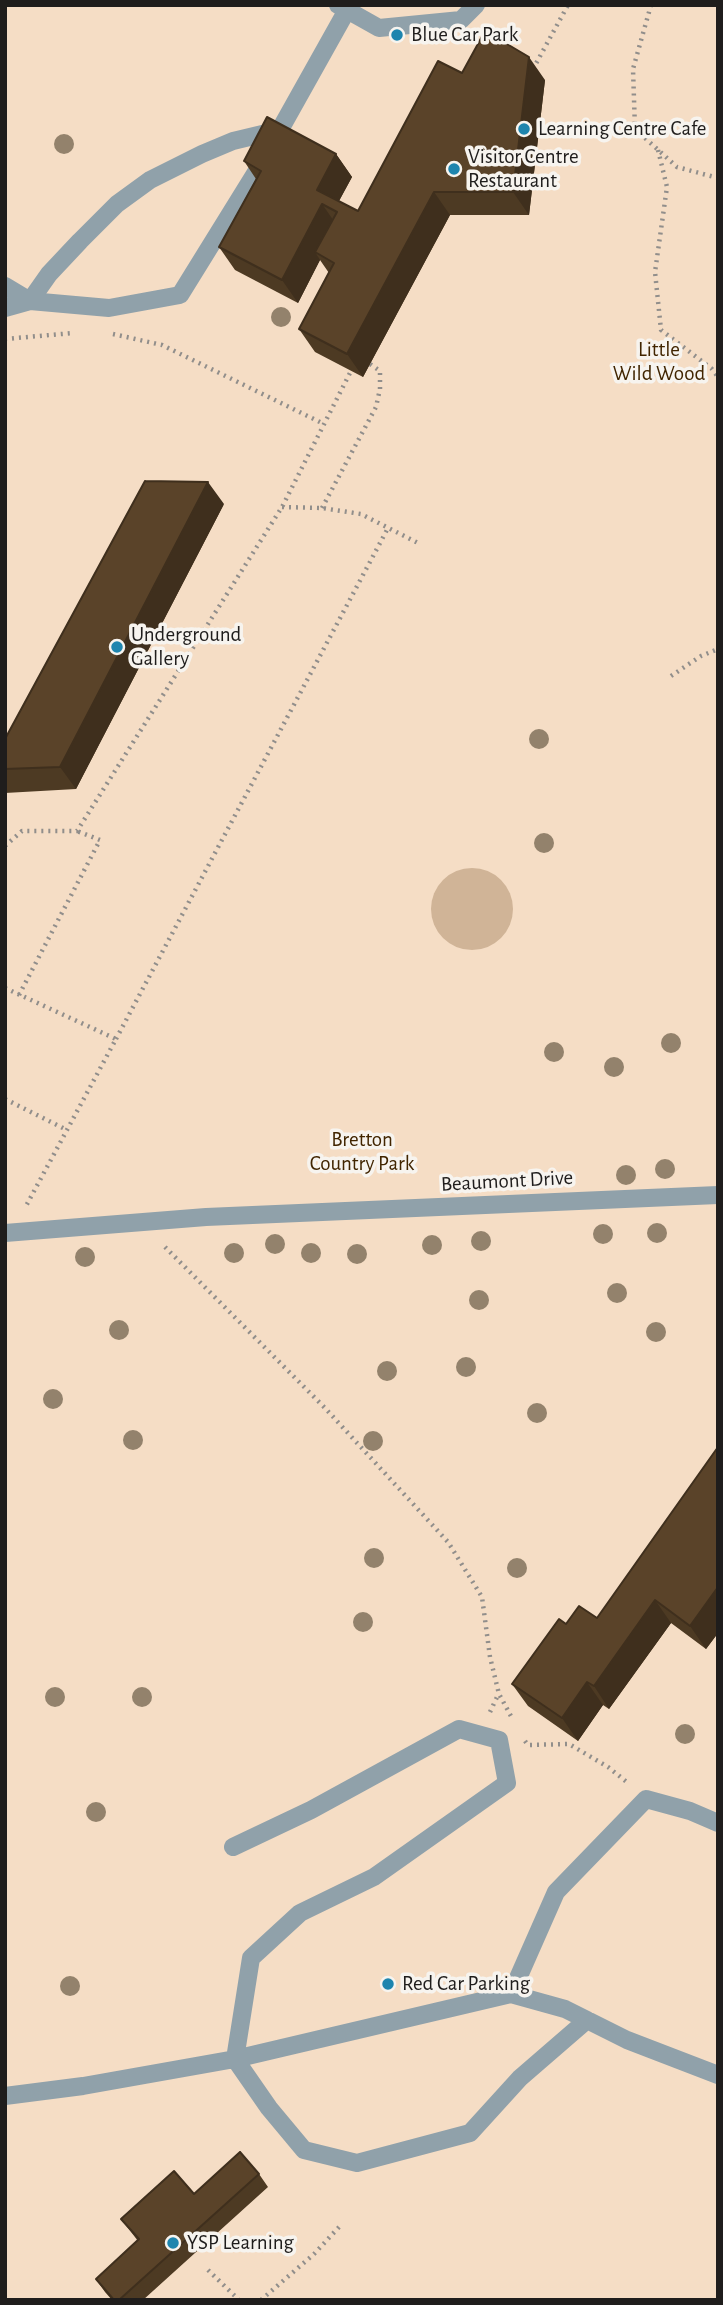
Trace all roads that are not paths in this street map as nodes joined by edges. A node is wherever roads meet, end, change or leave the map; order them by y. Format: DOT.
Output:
graph roads {
  1 [pos="476,5"];
  2 [pos="343,8"];
  3 [pos="280,130"];
  4 [pos="5,286"];
  5 [pos="30,301"];
  6 [pos="5,308"];
  7 [pos="718,1195"];
  8 [pos="9,1232"];
  9 [pos="718,1823"];
  10 [pos="233,1847"];
  11 [pos="511,1994"];
  12 [pos="587,2020"];
  13 [pos="235,2059"];
  14 [pos="718,2075"];
  15 [pos="5,2096"];
  1 -- 2 [label="lane"];
  2 -- 3 [label="lane"];
  3 -- 5 [label="lane"];
  3 -- 5 [label="lane"];
  4 -- 5 [label="lane"];
  5 -- 6 [label="lane"];
  7 -- 8 [label="lane, Beaumont Drive"];
  9 -- 11 [label="lane"];
  10 -- 13 [label="lane"];
  11 -- 12 [label="lane"];
  11 -- 13 [label="lane"];
  12 -- 13 [label="lane"];
  12 -- 14 [label="lane"];
  13 -- 15 [label="lane"];
}
